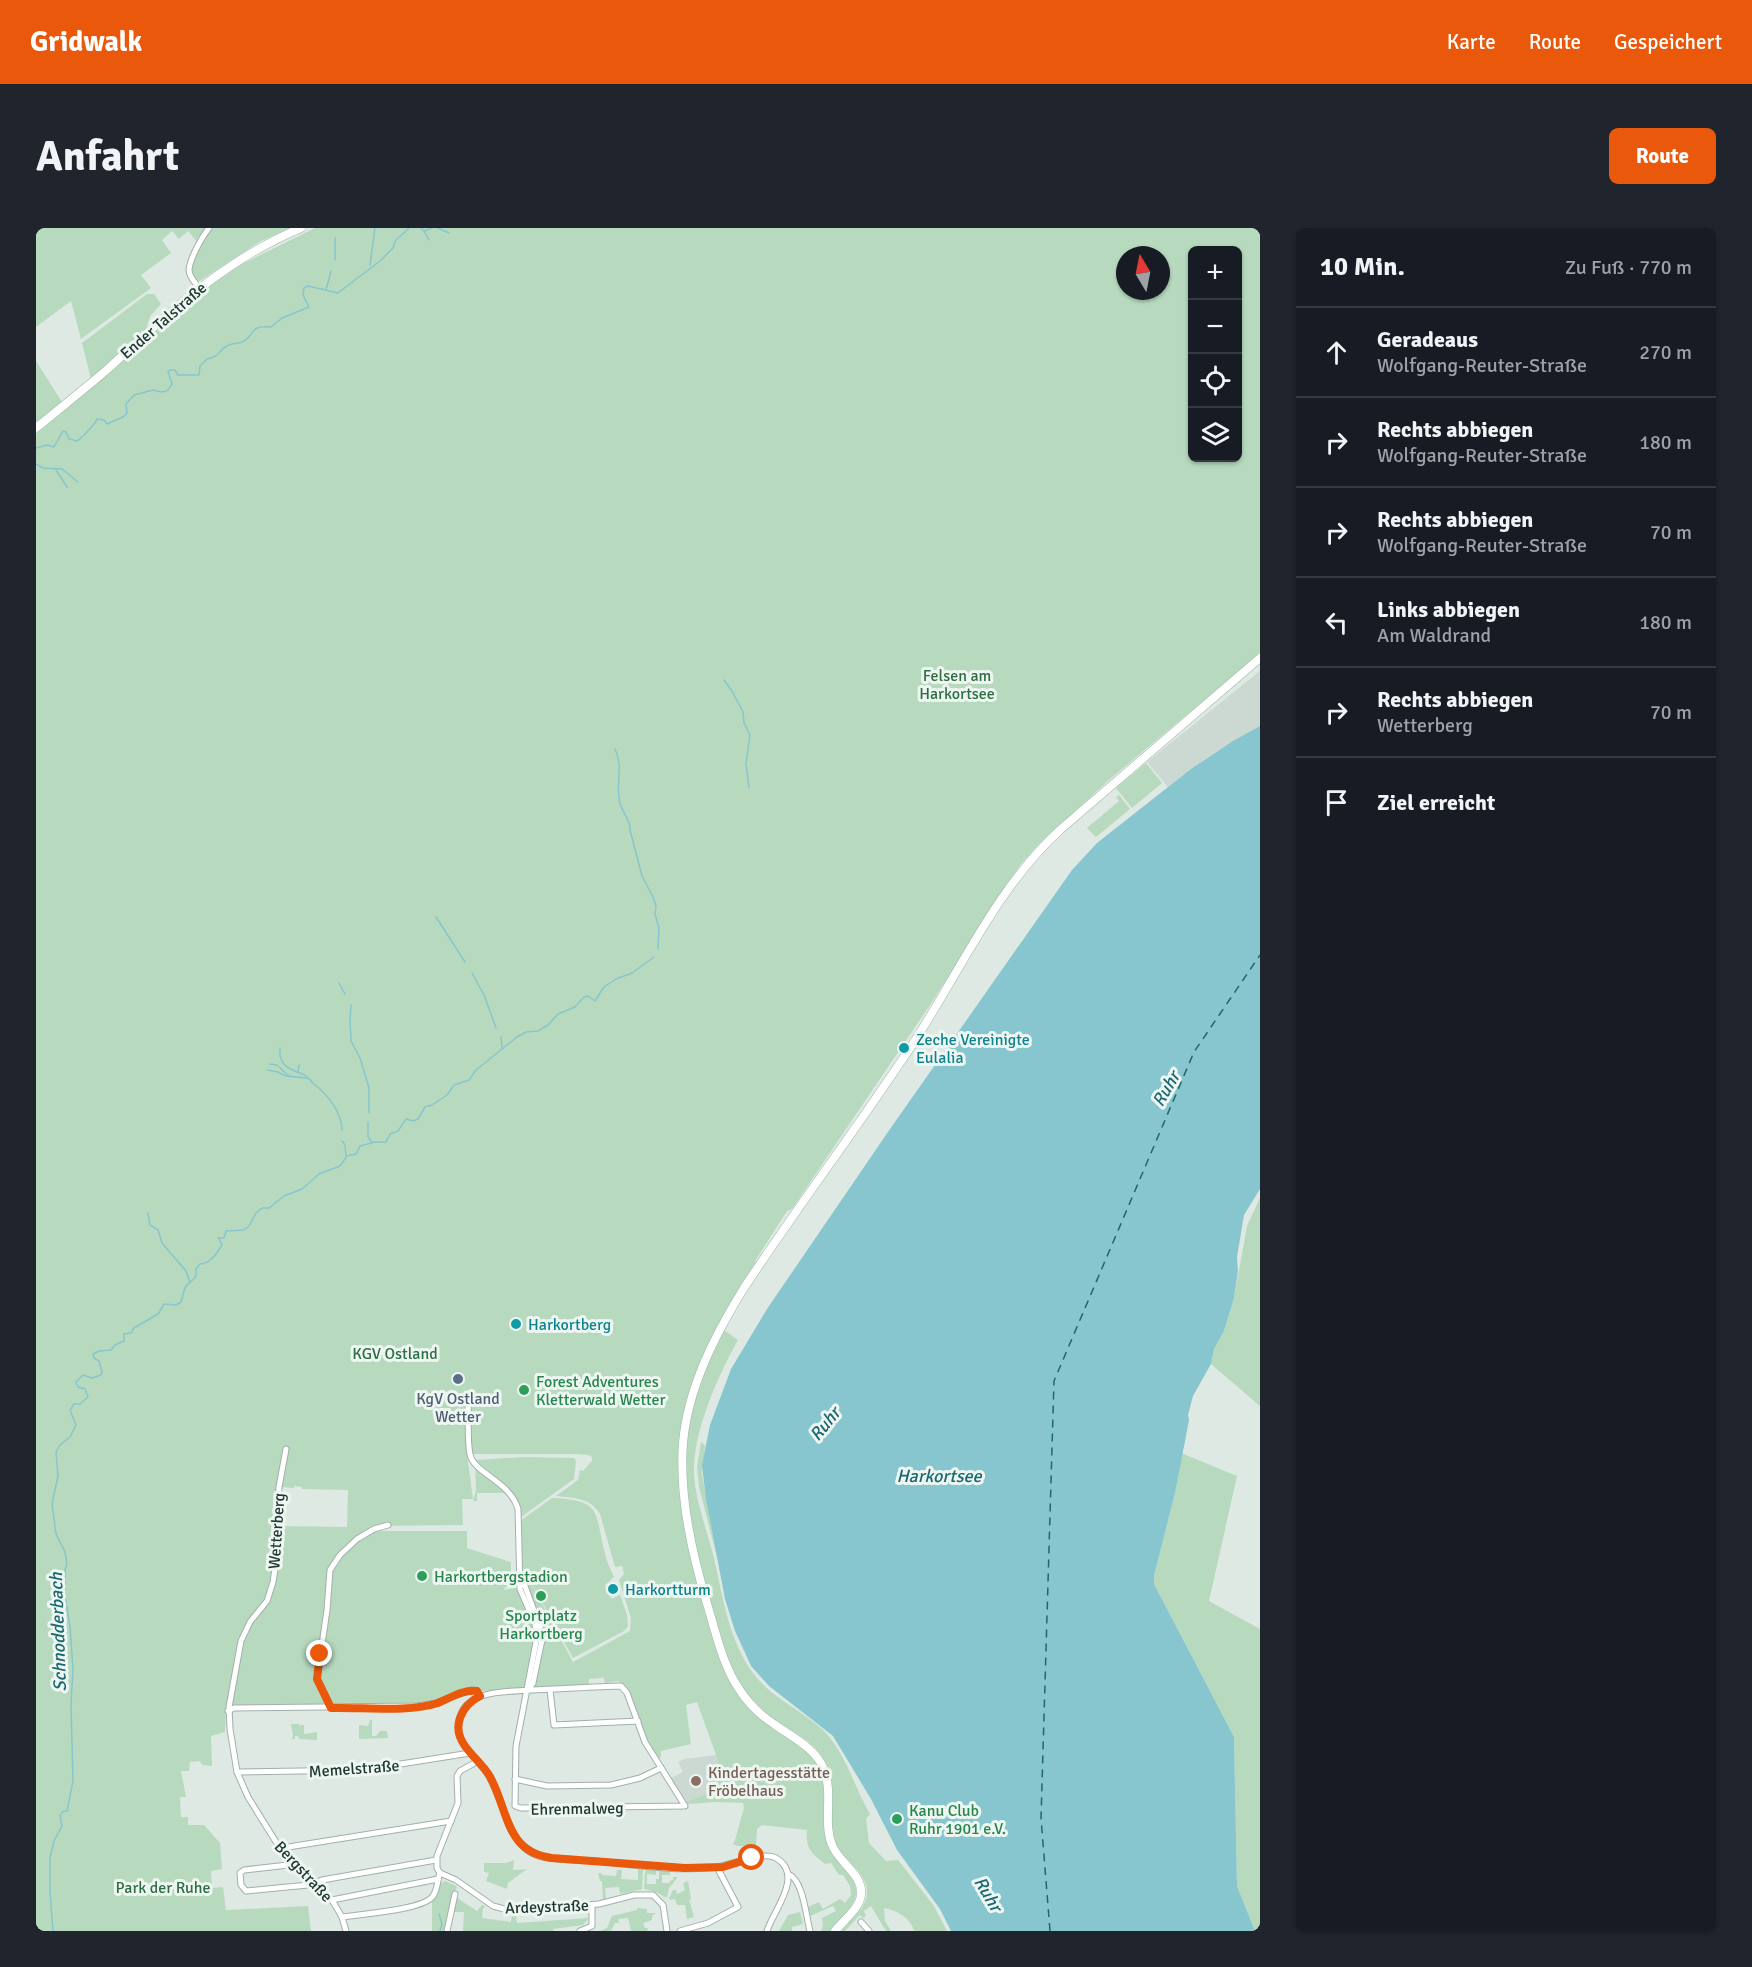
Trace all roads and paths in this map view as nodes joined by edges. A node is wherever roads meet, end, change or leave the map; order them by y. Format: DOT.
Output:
graph roads {
  1 [pos="209,228"];
  2 [pos="301,228"];
  3 [pos="198,288"];
  4 [pos="36,428"];
  5 [pos="1260,658"];
  6 [pos="468,1403"];
  7 [pos="286,1449"];
  8 [pos="388,1525"];
  9 [pos="528,1690"];
  10 [pos="550,1690"];
  11 [pos="480,1696"];
  12 [pos="331,1708"];
  13 [pos="228,1711"];
  14 [pos="638,1721"];
  15 [pos="470,1753"];
  16 [pos="478,1761"];
  17 [pos="661,1768"];
  18 [pos="237,1772"];
  19 [pos="515,1779"];
  20 [pos="451,1821"];
  21 [pos="282,1848"];
  22 [pos="436,1860"];
  23 [pos="297,1864"];
  24 [pos="717,1867"];
  25 [pos="788,1874"];
  26 [pos="439,1876"];
  27 [pos="315,1882"];
  28 [pos="456,1894"];
  29 [pos="332,1900"];
  30 [pos="592,1905"];
  31 [pos="342,1917"];
  32 [pos="861,1922"];
  33 [pos="867,1930"];
  34 [pos="346,1931"];
  35 [pos="447,1931"];
  36 [pos="580,1931"];
  37 [pos="667,1931"];
  38 [pos="680,1931"];
  39 [pos="767,1931"];
  40 [pos="810,1931"];
  41 [pos="835,1931"];
  1 -- 3 [label="street"];
  2 -- 3 [label="main road, Ender Talstraße"];
  3 -- 4 [label="main road, Ender Talstraße"];
  5 -- 41 [label="main road"];
  6 -- 9 [label="street"];
  7 -- 13 [label="street, Wetterberg"];
  8 -- 12 [label="street"];
  9 -- 10 [label="street"];
  9 -- 11 [label="street"];
  9 -- 19 [label="street, Ehrenmalweg"];
  10 -- 14 [label="street"];
  10 -- 14 [label="street"];
  11 -- 12 [label="street"];
  11 -- 15 [label="street"];
  12 -- 13 [label="street"];
  13 -- 18 [label="street, Bergstraße"];
  14 -- 17 [label="street"];
  15 -- 16 [label="street"];
  15 -- 18 [label="street, Memelstraße"];
  16 -- 20 [label="street"];
  16 -- 24 [label="street"];
  17 -- 19 [label="street"];
  17 -- 19 [label="street, Ehrenmalweg"];
  18 -- 21 [label="street, Bergstraße"];
  20 -- 21 [label="street"];
  20 -- 22 [label="street"];
  21 -- 23 [label="street, Bergstraße"];
  22 -- 26 [label="street"];
  22 -- 27 [label="street"];
  23 -- 27 [label="street, Bergstraße"];
  23 -- 27 [label="street"];
  24 -- 25 [label="street"];
  24 -- 38 [label="street"];
  25 -- 39 [label="street"];
  25 -- 40 [label="street"];
  26 -- 29 [label="street"];
  26 -- 30 [label="street, Ardeystraße"];
  26 -- 31 [label="street"];
  27 -- 29 [label="street, Bergstraße"];
  28 -- 35 [label="street"];
  29 -- 31 [label="street, Bergstraße"];
  30 -- 36 [label="street"];
  30 -- 37 [label="street, Ardeystraße"];
  31 -- 34 [label="street, Bergstraße"];
  32 -- 33 [label="street"];
}
